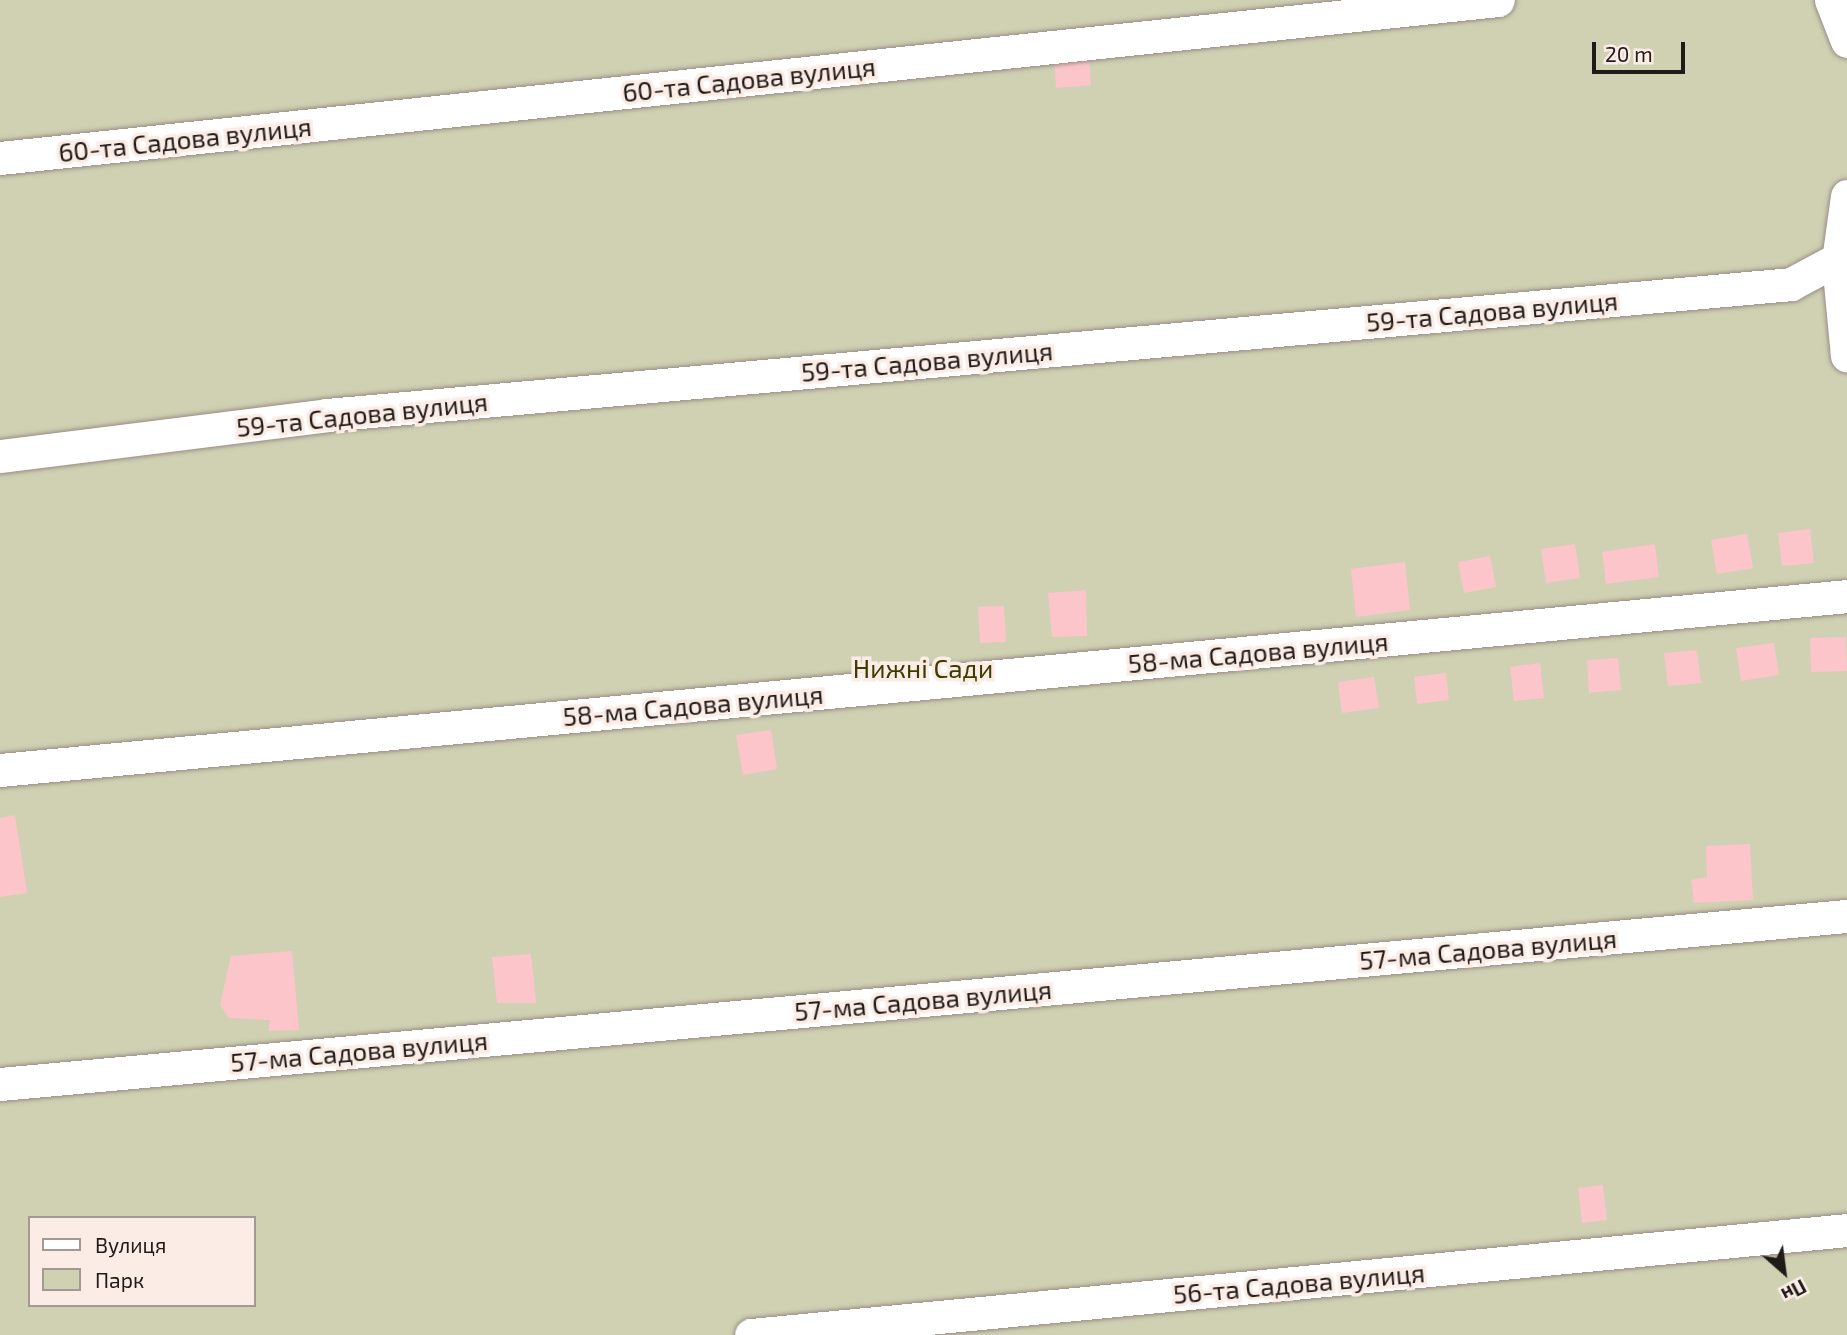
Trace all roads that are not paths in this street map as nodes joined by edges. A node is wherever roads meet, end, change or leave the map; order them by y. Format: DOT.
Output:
graph roads {
  1 [pos="1498,0"];
  2 [pos="1830,0"];
  3 [pos="1847,41"];
  4 [pos="0,158"];
  5 [pos="1847,196"];
  6 [pos="1842,257"];
  7 [pos="1847,356"];
  8 [pos="0,456"];
  9 [pos="1847,596"];
  10 [pos="0,771"];
  11 [pos="1847,916"];
  12 [pos="0,1084"];
  13 [pos="1847,1230"];
  14 [pos="751,1335"];
  1 -- 4 [label="street, 60-та Садова вулиця"];
  2 -- 3 [label="street"];
  5 -- 6 [label="street"];
  6 -- 7 [label="street"];
  6 -- 8 [label="street, 59-та Садова вулиця"];
  9 -- 10 [label="street, 58-ма Садова вулиця"];
  11 -- 12 [label="street, 57-ма Садова вулиця"];
  13 -- 14 [label="street, 56-та Садова вулиця"];
}
